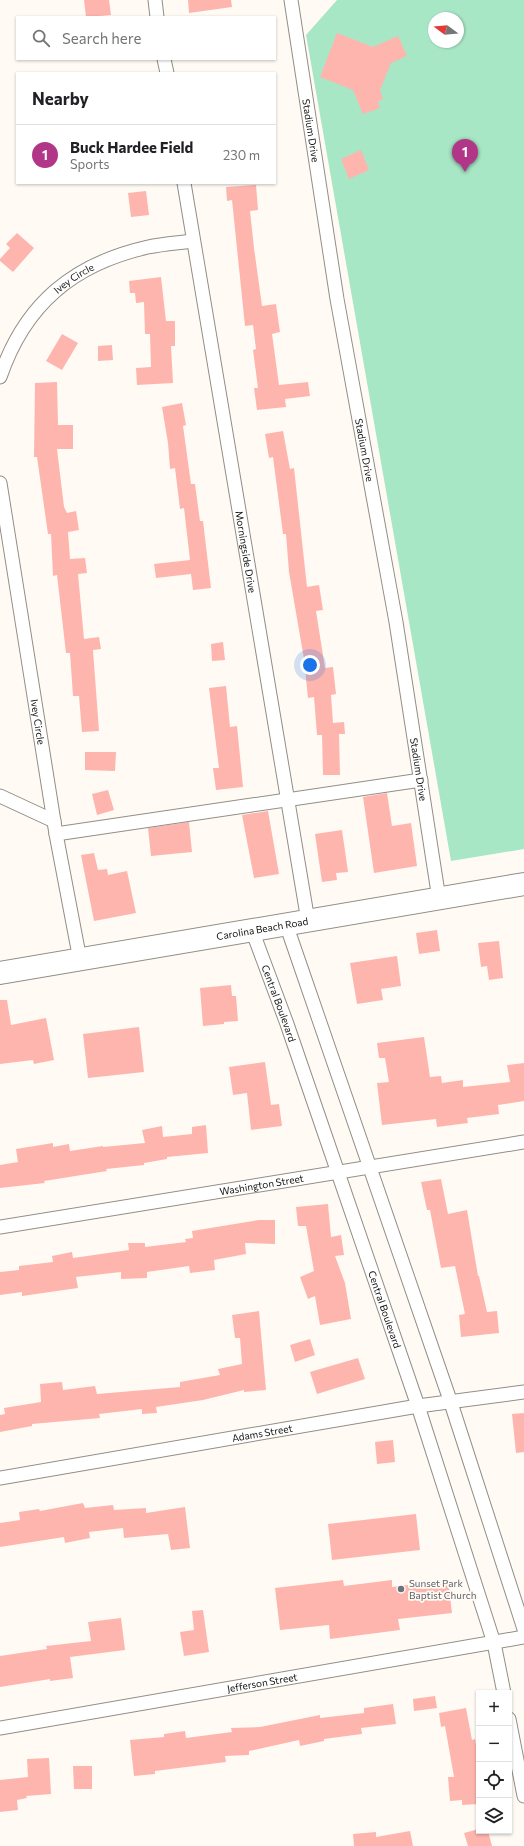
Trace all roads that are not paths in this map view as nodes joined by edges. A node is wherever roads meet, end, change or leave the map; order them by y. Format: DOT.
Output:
graph roads {
  1 [pos="154,0"];
  2 [pos="291,0"];
  3 [pos="157,16"];
  4 [pos="164,60"];
  5 [pos="167,72"];
  6 [pos="184,184"];
  7 [pos="193,241"];
  8 [pos="0,377"];
  9 [pos="0,483"];
  10 [pos="422,780"];
  11 [pos="0,796"];
  12 [pos="286,800"];
  13 [pos="54,820"];
  14 [pos="56,834"];
  15 [pos="524,884"];
  16 [pos="439,899"];
  17 [pos="308,921"];
  18 [pos="286,924"];
  19 [pos="252,930"];
  20 [pos="80,960"];
  21 [pos="0,973"];
  22 [pos="524,1142"];
  23 [pos="370,1167"];
  24 [pos="338,1173"];
  25 [pos="0,1227"];
  26 [pos="524,1392"];
  27 [pos="451,1403"];
  28 [pos="418,1406"];
  29 [pos="0,1478"];
  30 [pos="524,1629"];
  31 [pos="524,1637"];
  32 [pos="494,1643"];
  33 [pos="503,1690"];
  34 [pos="510,1726"];
  35 [pos="0,1728"];
  36 [pos="524,1796"];
  1 -- 3 [label="street"];
  2 -- 10 [label="street, Stadium Drive"];
  4 -- 5 [label="street"];
  6 -- 7 [label="street, Morningside Drive"];
  7 -- 8 [label="street, Ivey Circle"];
  7 -- 12 [label="street, Morningside Drive"];
  9 -- 13 [label="street, Ivey Circle"];
  10 -- 12 [label="street"];
  10 -- 16 [label="street, Stadium Drive"];
  11 -- 13 [label="street"];
  12 -- 14 [label="street"];
  12 -- 17 [label="street, Morningside Drive"];
  13 -- 14 [label="street, Ivey Circle"];
  14 -- 20 [label="street, Ivey Circle"];
  15 -- 16 [label="highway, Carolina Beach Road"];
  16 -- 17 [label="highway, Carolina Beach Road"];
  17 -- 18 [label="highway, Carolina Beach Road"];
  18 -- 19 [label="highway, Carolina Beach Road"];
  18 -- 23 [label="street"];
  19 -- 20 [label="highway, Carolina Beach Road"];
  19 -- 24 [label="street, Central Boulevard"];
  20 -- 21 [label="highway, Carolina Beach Road"];
  22 -- 23 [label="street, Washington Street"];
  23 -- 24 [label="street, Washington Street"];
  23 -- 27 [label="street"];
  24 -- 25 [label="street, Washington Street"];
  24 -- 28 [label="street, Central Boulevard"];
  26 -- 27 [label="street, Adams Street"];
  27 -- 28 [label="street, Adams Street"];
  27 -- 30 [label="street"];
  28 -- 29 [label="street, Adams Street"];
  28 -- 32 [label="street, Central Boulevard"];
  31 -- 32 [label="street, Jefferson Street"];
  32 -- 33 [label="street, Central Boulevard"];
  32 -- 35 [label="street, Jefferson Street"];
  34 -- 36 [label="street"];
}
